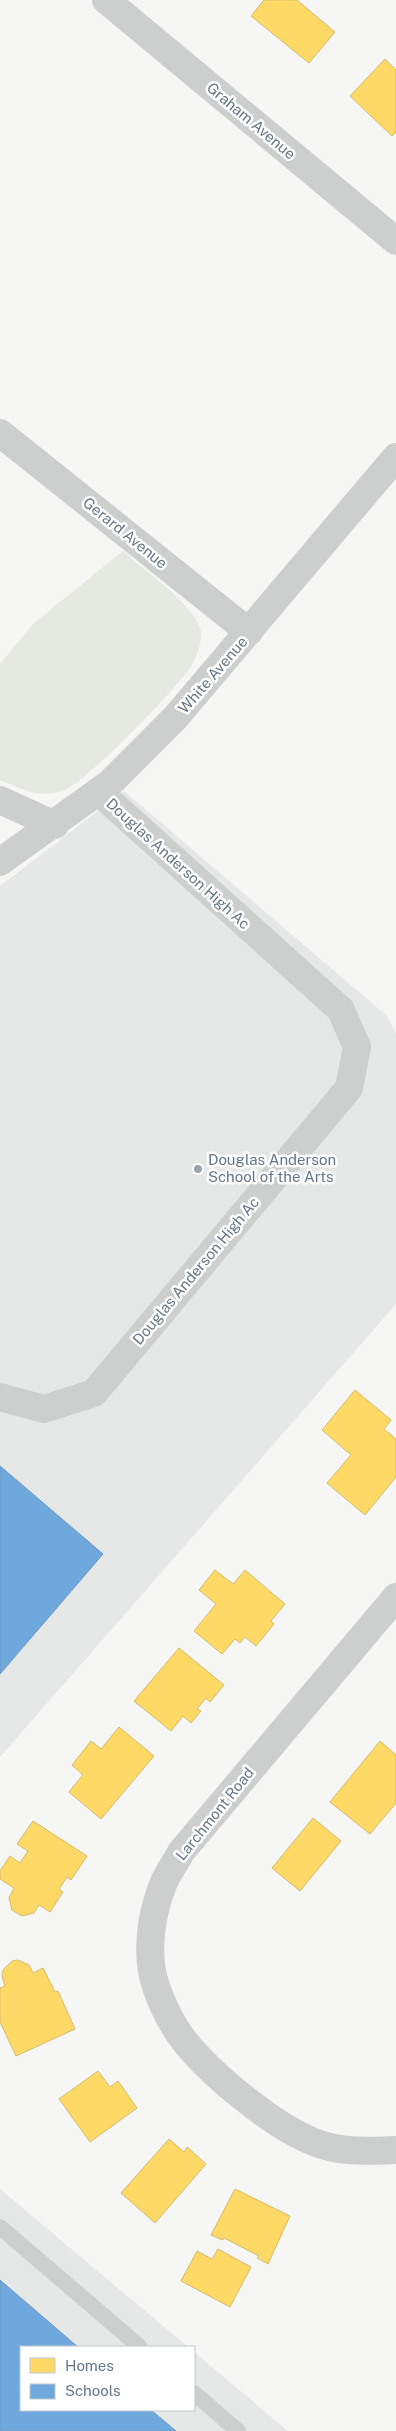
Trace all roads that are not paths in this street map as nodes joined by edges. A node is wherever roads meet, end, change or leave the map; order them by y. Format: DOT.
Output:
graph roads {
  1 [pos="106,0"];
  2 [pos="396,241"];
  3 [pos="0,434"];
  4 [pos="396,457"];
  5 [pos="249,632"];
  6 [pos="99,792"];
  7 [pos="0,800"];
  8 [pos="54,825"];
  9 [pos="0,862"];
  10 [pos="0,1397"];
  11 [pos="396,1597"];
  12 [pos="396,2150"];
  13 [pos="0,2227"];
  14 [pos="139,2346"];
  15 [pos="195,2394"];
  16 [pos="238,2431"];
  1 -- 2 [label="street, Graham Avenue"];
  3 -- 5 [label="street, Gerard Avenue"];
  4 -- 5 [label="street, White Avenue"];
  5 -- 6 [label="street, White Avenue"];
  6 -- 8 [label="street, White Avenue"];
  6 -- 10 [label="street, Douglas Anderson High Ac"];
  7 -- 8 [label="street"];
  8 -- 9 [label="street, White Avenue"];
  11 -- 12 [label="street, Larchmont Road"];
  13 -- 14 [label="lane"];
  15 -- 16 [label="lane"];
}
